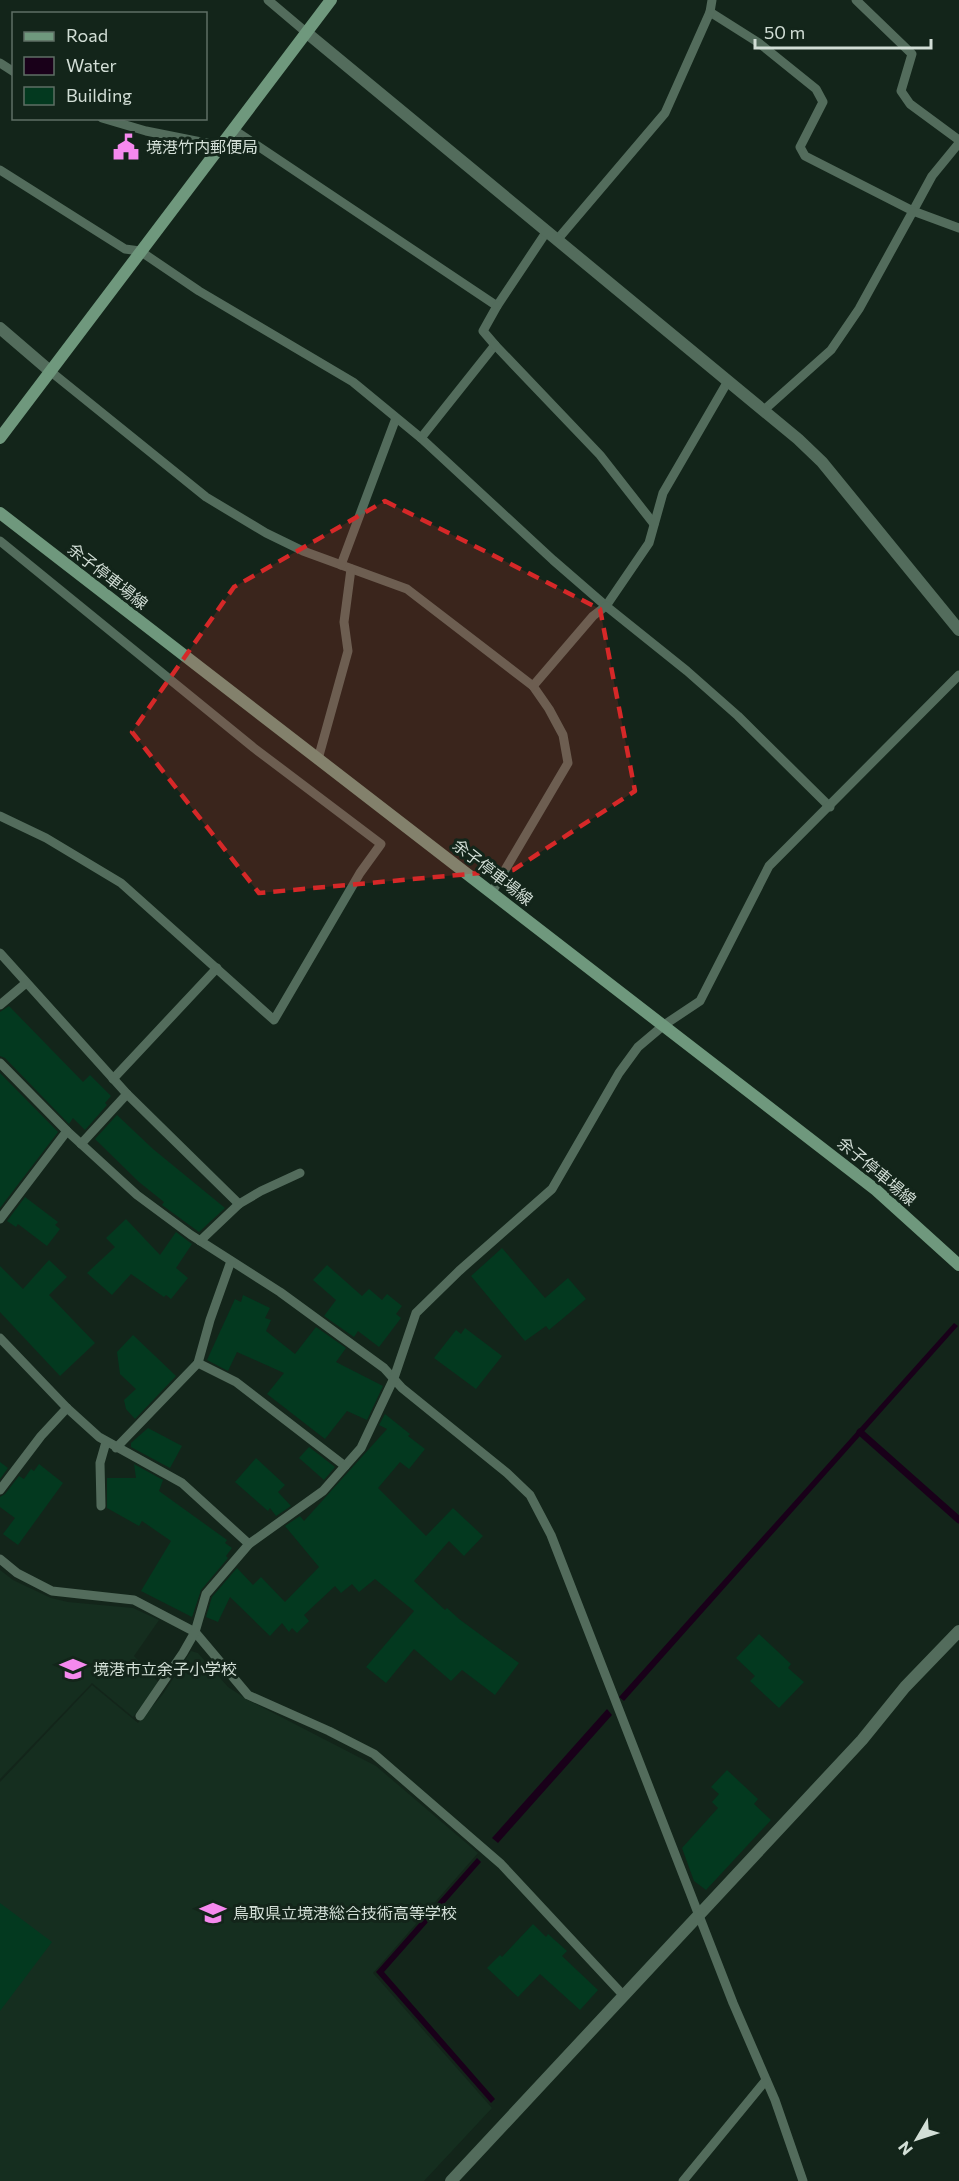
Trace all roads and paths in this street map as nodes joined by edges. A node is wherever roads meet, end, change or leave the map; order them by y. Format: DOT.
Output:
graph roads {
  1 [pos="268,0"];
  2 [pos="331,0"];
  3 [pos="712,0"];
  4 [pos="856,0"];
  5 [pos="710,12"];
  6 [pos="307,33"];
  7 [pos="109,120"];
  8 [pos="234,130"];
  9 [pos="959,142"];
  10 [pos="221,146"];
  11 [pos="0,170"];
  12 [pos="913,211"];
  13 [pos="959,228"];
  14 [pos="547,231"];
  15 [pos="557,240"];
  16 [pos="140,251"];
  17 [pos="497,306"];
  18 [pos="0,328"];
  19 [pos="495,345"];
  20 [pos="50,371"];
  21 [pos="728,381"];
  22 [pos="763,411"];
  23 [pos="396,418"];
  24 [pos="0,438"];
  25 [pos="421,438"];
  26 [pos="0,513"];
  27 [pos="654,524"];
  28 [pos="0,541"];
  29 [pos="341,565"];
  30 [pos="351,569"];
  31 [pos="606,606"];
  32 [pos="959,630"];
  33 [pos="959,675"];
  34 [pos="533,686"];
  35 [pos="318,759"];
  36 [pos="830,807"];
  37 [pos="0,816"];
  38 [pos="492,892"];
  39 [pos="0,952"];
  40 [pos="218,968"];
  41 [pos="26,983"];
  42 [pos="0,1005"];
  43 [pos="664,1025"];
  44 [pos="0,1063"];
  45 [pos="113,1079"];
  46 [pos="127,1094"];
  47 [pos="67,1131"];
  48 [pos="81,1144"];
  49 [pos="300,1173"];
  50 [pos="239,1204"];
  51 [pos="0,1219"];
  52 [pos="200,1241"];
  53 [pos="231,1261"];
  54 [pos="959,1265"];
  55 [pos="0,1338"];
  56 [pos="198,1363"];
  57 [pos="394,1378"];
  58 [pos="67,1408"];
  59 [pos="106,1442"];
  60 [pos="116,1448"];
  61 [pos="345,1466"];
  62 [pos="0,1490"];
  63 [pos="101,1506"];
  64 [pos="249,1544"];
  65 [pos="0,1559"];
  66 [pos="959,1631"];
  67 [pos="195,1632"];
  68 [pos="140,1716"];
  69 [pos="699,1914"];
  70 [pos="624,1996"];
  71 [pos="766,2080"];
  72 [pos="451,2181"];
  73 [pos="682,2181"];
  74 [pos="803,2181"];
  1 -- 6 [label="lane"];
  2 -- 6 [label="main road"];
  3 -- 5 [label="lane"];
  4 -- 9 [label="lane"];
  5 -- 12 [label="lane"];
  5 -- 15 [label="lane"];
  6 -- 8 [label="main road"];
  6 -- 14 [label="street"];
  7 -- 10 [label="lane"];
  8 -- 10 [label="main road"];
  8 -- 17 [label="lane"];
  9 -- 12 [label="lane"];
  10 -- 16 [label="main road"];
  11 -- 16 [label="lane"];
  12 -- 13 [label="lane"];
  12 -- 22 [label="lane"];
  14 -- 15 [label="street"];
  14 -- 17 [label="lane"];
  15 -- 21 [label="street"];
  16 -- 20 [label="main road"];
  16 -- 23 [label="lane"];
  17 -- 19 [label="lane"];
  18 -- 20 [label="street"];
  19 -- 25 [label="lane"];
  19 -- 27 [label="lane"];
  20 -- 24 [label="main road"];
  20 -- 29 [label="lane"];
  21 -- 22 [label="street"];
  21 -- 27 [label="lane"];
  22 -- 32 [label="street"];
  23 -- 25 [label="lane"];
  23 -- 29 [label="lane"];
  25 -- 31 [label="lane"];
  26 -- 35 [label="main road, 余子停車場線"];
  27 -- 31 [label="lane"];
  28 -- 40 [label="lane"];
  29 -- 30 [label="lane"];
  30 -- 34 [label="lane"];
  30 -- 35 [label="lane"];
  31 -- 34 [label="lane"];
  31 -- 36 [label="lane"];
  33 -- 36 [label="lane"];
  34 -- 38 [label="lane"];
  35 -- 38 [label="main road, 余子停車場線"];
  36 -- 43 [label="lane"];
  37 -- 40 [label="lane"];
  38 -- 43 [label="main road, 余子停車場線"];
  39 -- 41 [label="lane"];
  40 -- 45 [label="lane"];
  41 -- 42 [label="lane"];
  41 -- 45 [label="lane"];
  43 -- 54 [label="main road, 余子停車場線"];
  43 -- 57 [label="lane"];
  44 -- 47 [label="lane"];
  45 -- 46 [label="lane"];
  46 -- 48 [label="lane"];
  46 -- 50 [label="lane"];
  47 -- 48 [label="lane"];
  47 -- 51 [label="lane"];
  48 -- 52 [label="lane"];
  49 -- 50 [label="lane"];
  50 -- 52 [label="lane"];
  52 -- 53 [label="lane"];
  53 -- 56 [label="lane"];
  53 -- 57 [label="lane"];
  55 -- 58 [label="lane"];
  56 -- 60 [label="lane"];
  56 -- 61 [label="lane"];
  57 -- 61 [label="lane"];
  57 -- 69 [label="lane"];
  58 -- 59 [label="lane"];
  58 -- 62 [label="lane"];
  59 -- 60 [label="lane"];
  59 -- 63 [label="lane"];
  60 -- 64 [label="lane"];
  61 -- 64 [label="lane"];
  64 -- 67 [label="lane"];
  65 -- 67 [label="lane"];
  66 -- 69 [label="street"];
  67 -- 68 [label="lane"];
  67 -- 70 [label="lane"];
  69 -- 70 [label="street"];
  69 -- 71 [label="lane"];
  70 -- 72 [label="street"];
  71 -- 73 [label="lane"];
  71 -- 74 [label="lane"];
}
